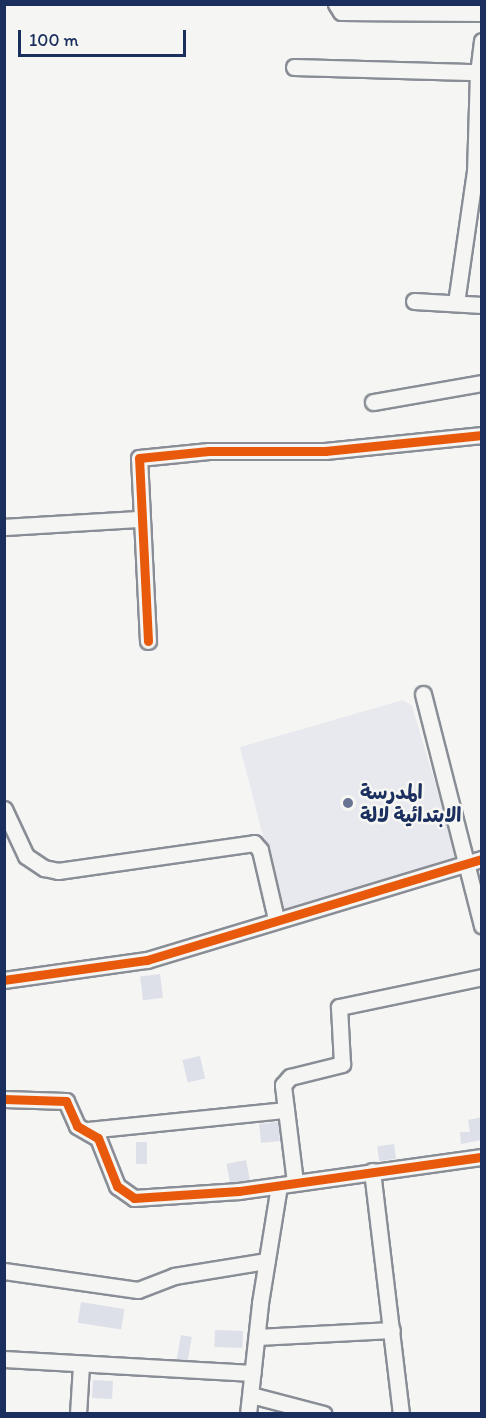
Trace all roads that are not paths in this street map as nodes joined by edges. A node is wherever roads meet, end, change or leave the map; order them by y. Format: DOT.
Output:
graph roads {
  1 [pos="336,4"];
  2 [pos="482,13"];
  3 [pos="482,40"];
  4 [pos="294,67"];
  5 [pos="480,72"];
  6 [pos="475,221"];
  7 [pos="414,301"];
  8 [pos="456,303"];
  9 [pos="482,305"];
  10 [pos="482,383"];
  11 [pos="373,402"];
  12 [pos="482,435"];
  13 [pos="139,519"];
  14 [pos="4,527"];
  15 [pos="148,640"];
  16 [pos="423,694"];
  17 [pos="4,809"];
  18 [pos="482,860"];
  19 [pos="463,865"];
  20 [pos="276,919"];
  21 [pos="482,926"];
  22 [pos="482,978"];
  23 [pos="4,980"];
  24 [pos="4,1099"];
  25 [pos="286,1110"];
  26 [pos="88,1130"];
  27 [pos="482,1157"];
  28 [pos="372,1171"];
  29 [pos="295,1182"];
  30 [pos="279,1186"];
  31 [pos="267,1261"];
  32 [pos="4,1271"];
  33 [pos="392,1330"];
  34 [pos="257,1336"];
  35 [pos="4,1359"];
  36 [pos="81,1365"];
  37 [pos="253,1373"];
  38 [pos="251,1395"];
  39 [pos="78,1413"];
  40 [pos="248,1413"];
  41 [pos="324,1413"];
  42 [pos="401,1413"];
  1 -- 2 [label="street"];
  3 -- 5 [label="street"];
  4 -- 5 [label="street"];
  5 -- 6 [label="street"];
  6 -- 8 [label="street"];
  7 -- 8 [label="street"];
  8 -- 9 [label="street"];
  10 -- 11 [label="street"];
  12 -- 13 [label="street"];
  13 -- 14 [label="street"];
  13 -- 15 [label="street"];
  16 -- 19 [label="street"];
  17 -- 20 [label="street"];
  18 -- 19 [label="street"];
  19 -- 20 [label="street"];
  19 -- 21 [label="street"];
  20 -- 23 [label="street"];
  22 -- 25 [label="street"];
  24 -- 26 [label="street"];
  25 -- 26 [label="street"];
  25 -- 29 [label="street"];
  26 -- 30 [label="street"];
  27 -- 28 [label="street"];
  28 -- 29 [label="street"];
  28 -- 33 [label="street"];
  29 -- 30 [label="street"];
  30 -- 31 [label="street"];
  31 -- 32 [label="street"];
  31 -- 34 [label="street"];
  33 -- 34 [label="street"];
  33 -- 42 [label="street"];
  34 -- 37 [label="street"];
  35 -- 36 [label="street"];
  36 -- 37 [label="street"];
  36 -- 39 [label="street"];
  37 -- 38 [label="street"];
  38 -- 40 [label="street"];
  38 -- 41 [label="street"];
}
